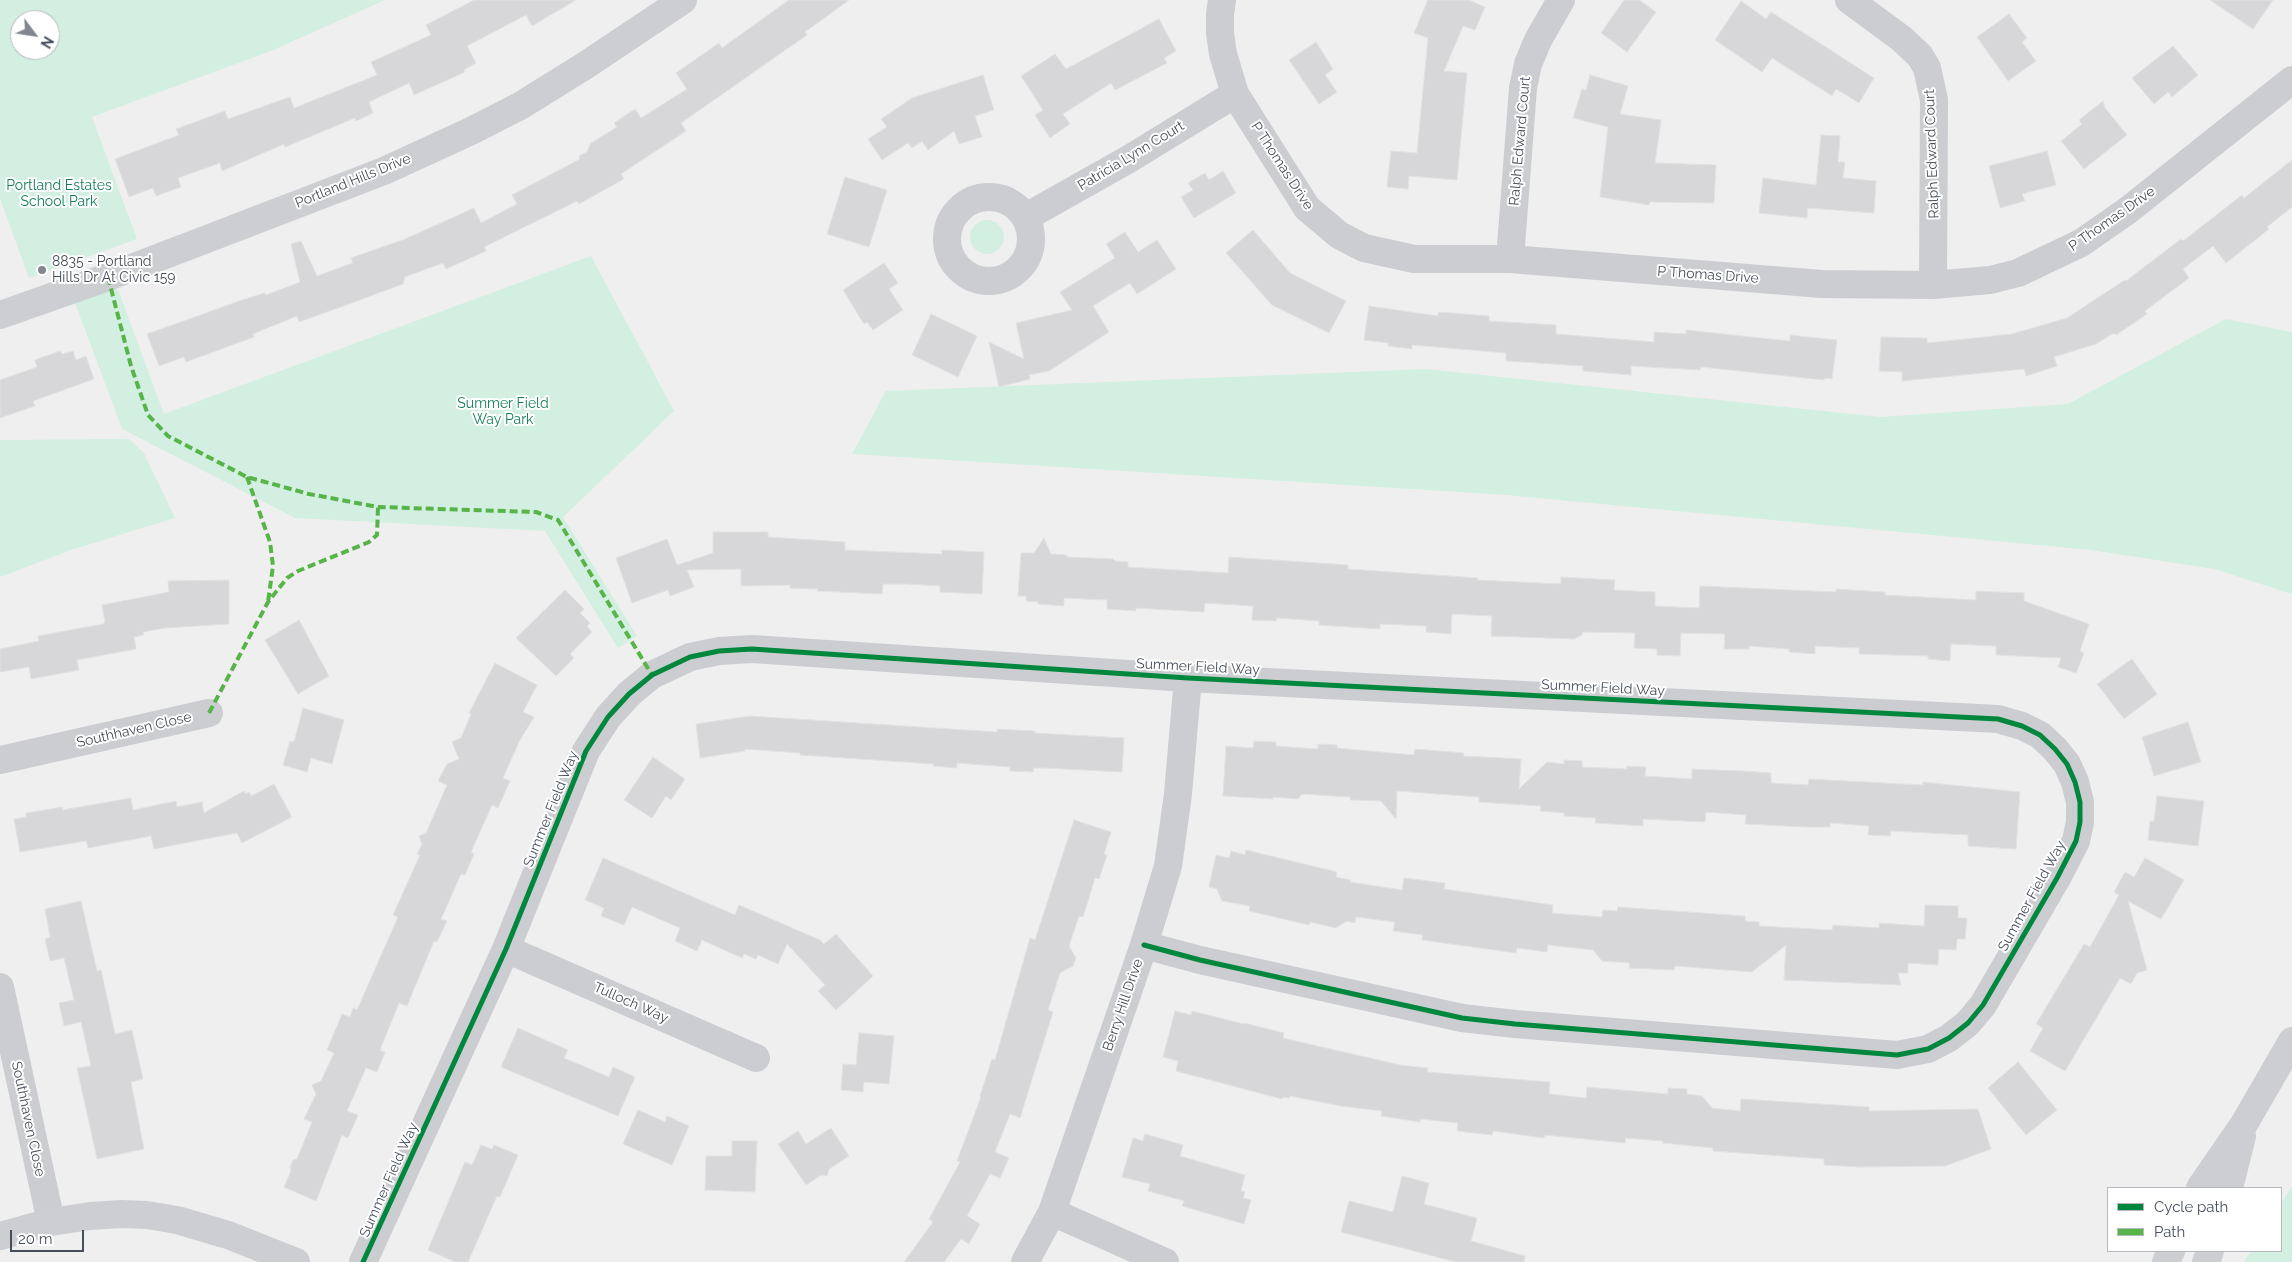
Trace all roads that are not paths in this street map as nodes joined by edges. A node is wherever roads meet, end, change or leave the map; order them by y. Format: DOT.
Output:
graph roads {
  1 [pos="683,0"];
  2 [pos="1222,0"];
  3 [pos="1561,0"];
  4 [pos="1850,0"];
  5 [pos="2292,80"];
  6 [pos="1235,94"];
  7 [pos="1026,217"];
  8 [pos="1510,260"];
  9 [pos="1933,285"];
  10 [pos="0,315"];
  11 [pos="1188,678"];
  12 [pos="209,713"];
  13 [pos="0,760"];
  14 [pos="1144,945"];
  15 [pos="506,949"];
  16 [pos="0,987"];
  17 [pos="2292,1041"];
  18 [pos="756,1058"];
  19 [pos="2244,1124"];
  20 [pos="2200,1187"];
  21 [pos="2230,1187"];
  22 [pos="1052,1212"];
  23 [pos="51,1222"];
  24 [pos="0,1236"];
  25 [pos="296,1262"];
  26 [pos="364,1262"];
  27 [pos="1025,1262"];
  28 [pos="1165,1262"];
  1 -- 10 [label="street, Portland Hills Drive"];
  2 -- 6 [label="street, P Thomas Drive"];
  3 -- 8 [label="street, Ralph Edward Court"];
  4 -- 9 [label="street, Ralph Edward Court"];
  5 -- 9 [label="street, P Thomas Drive"];
  6 -- 7 [label="street, Patricia Lynn Court"];
  6 -- 8 [label="street, P Thomas Drive"];
  8 -- 9 [label="street, P Thomas Drive"];
  11 -- 14 [label="street, Berry Hill Drive"];
  11 -- 14 [label="street, Summer Field Way"];
  11 -- 15 [label="street, Summer Field Way"];
  12 -- 13 [label="street, Southhaven Close"];
  14 -- 22 [label="street, Berry Hill Drive"];
  15 -- 18 [label="street, Tulloch Way"];
  15 -- 26 [label="street, Summer Field Way"];
  16 -- 23 [label="street, Southhaven Close"];
  17 -- 19 [label="street"];
  19 -- 20 [label="street"];
  19 -- 21 [label="street"];
  22 -- 27 [label="street, Berry Hill Drive"];
  22 -- 28 [label="street"];
  23 -- 24 [label="street"];
  23 -- 25 [label="street"];
}
